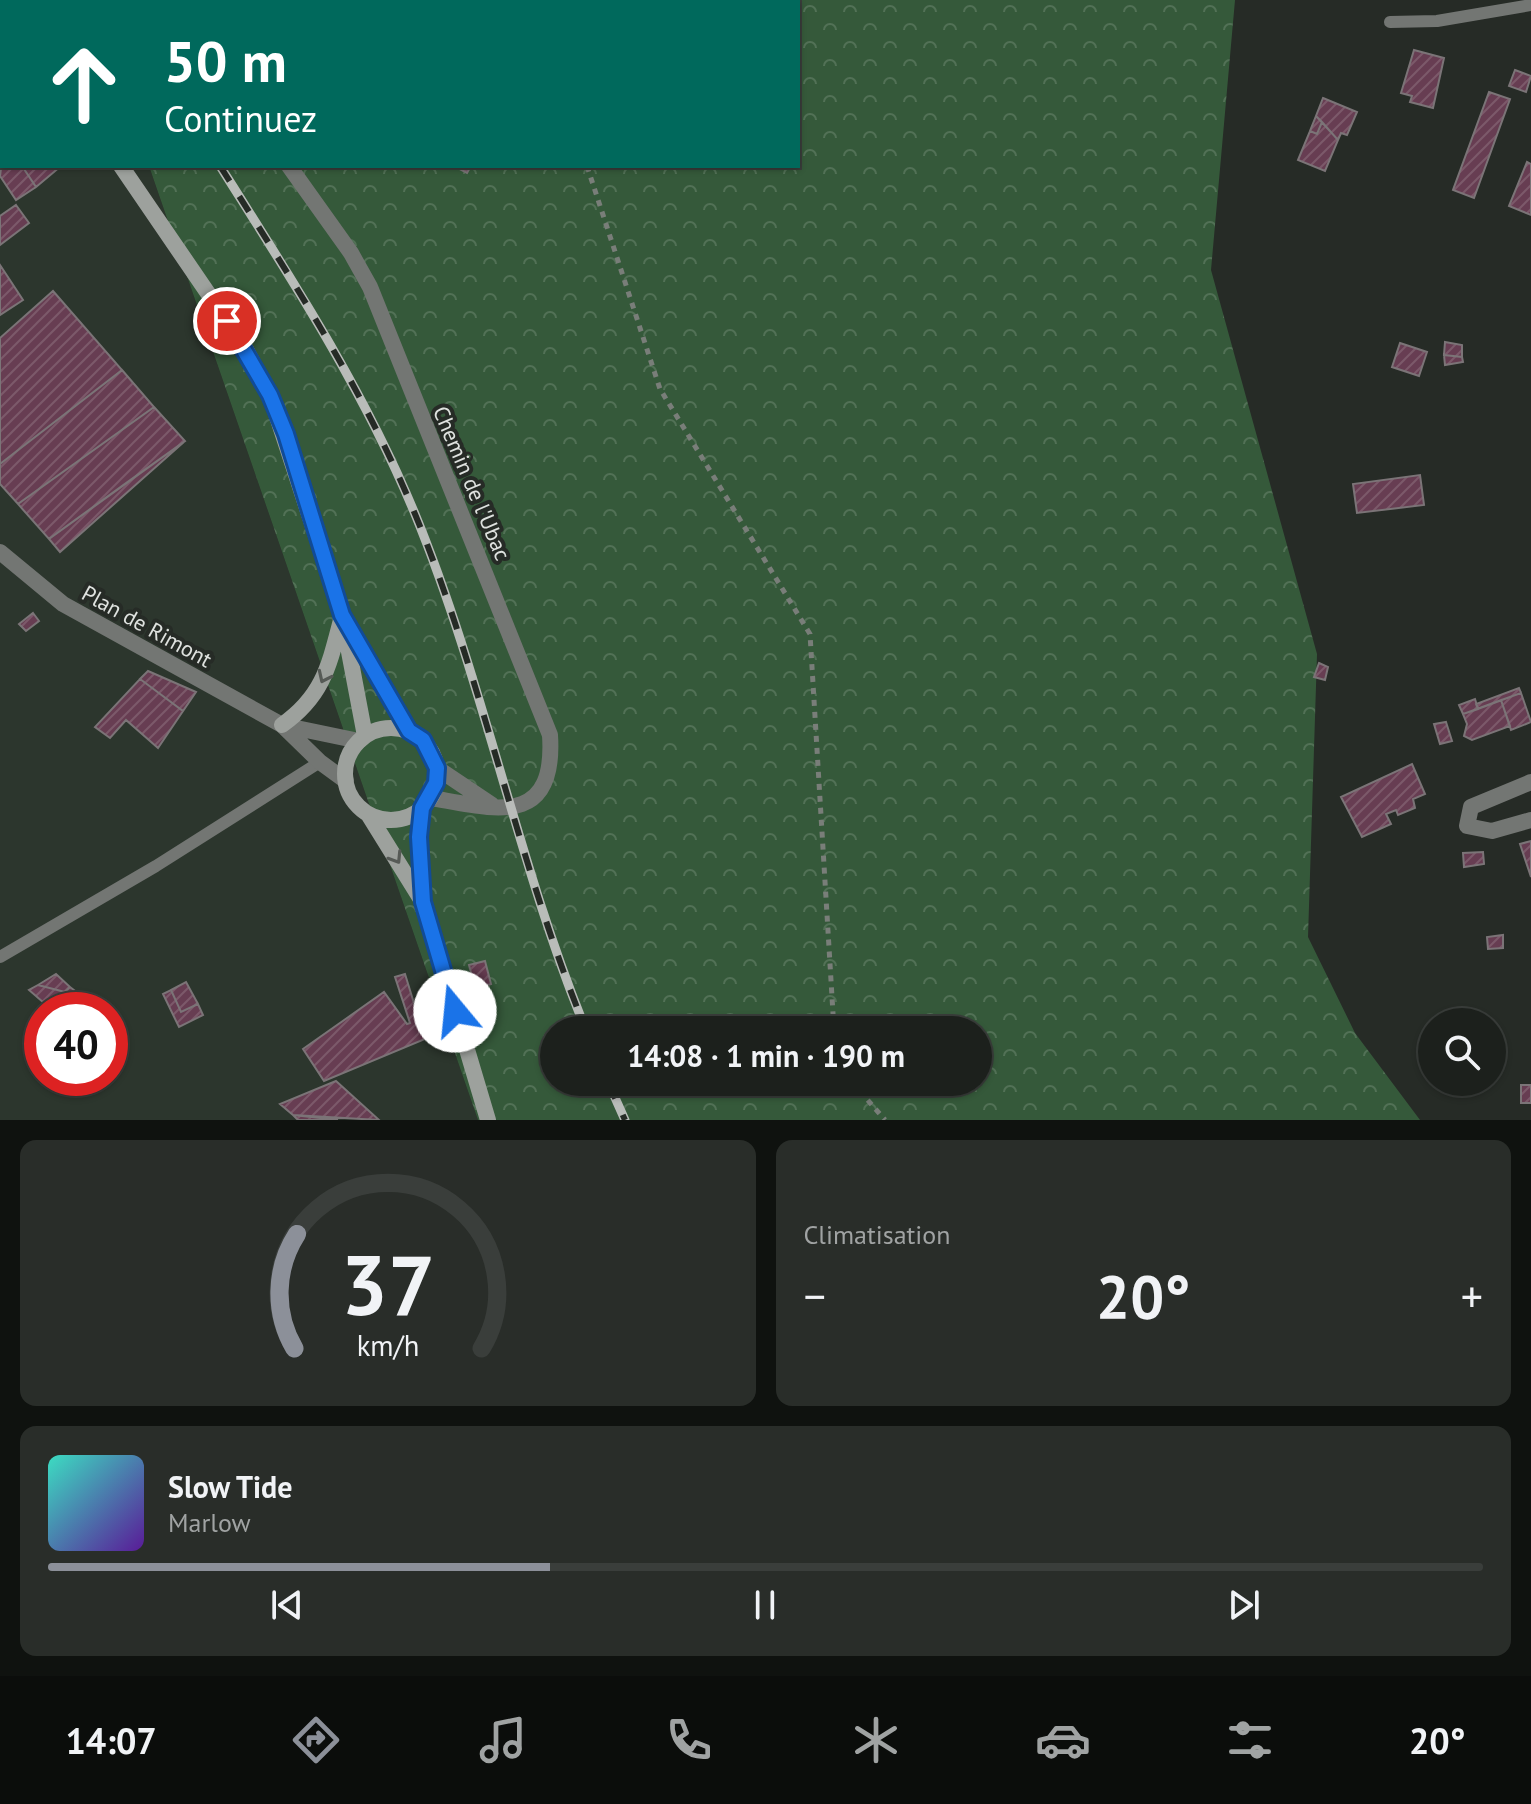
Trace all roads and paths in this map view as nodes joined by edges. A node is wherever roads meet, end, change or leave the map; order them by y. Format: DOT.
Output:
graph roads {
  1 [pos="1531,5"];
  2 [pos="1390,22"];
  3 [pos="122,168"];
  4 [pos="290,168"];
  5 [pos="588,168"];
  6 [pos="0,552"];
  7 [pos="342,615"];
  8 [pos="282,725"];
  9 [pos="409,731"];
  10 [pos="362,738"];
  11 [pos="320,762"];
  12 [pos="437,768"];
  13 [pos="346,781"];
  14 [pos="1531,782"];
  15 [pos="427,803"];
  16 [pos="500,809"];
  17 [pos="368,814"];
  18 [pos="1531,820"];
  19 [pos="423,902"];
  20 [pos="0,957"];
  21 [pos="833,1016"];
  22 [pos="864,1096"];
  23 [pos="488,1120"];
  24 [pos="885,1120"];
  1 -- 2 [label="lane"];
  3 -- 7 [label="street"];
  4 -- 16 [label="street, Chemin de l'Ubac"];
  5 -- 21 [label="path"];
  6 -- 8 [label="street, Plan de Rimont"];
  7 -- 8 [label="street, one-way"];
  7 -- 9 [label="street"];
  7 -- 10 [label="street"];
  8 -- 10 [label="street, Plan de Rimont"];
  8 -- 11 [label="street, Plan de Rimont"];
  9 -- 10 [label="street"];
  9 -- 12 [label="street"];
  10 -- 13 [label="street"];
  11 -- 13 [label="street, Plan de Rimont"];
  11 -- 20 [label="lane"];
  12 -- 15 [label="street"];
  12 -- 16 [label="street"];
  13 -- 17 [label="street"];
  14 -- 18 [label="street"];
  15 -- 16 [label="street"];
  15 -- 17 [label="street"];
  15 -- 19 [label="street"];
  17 -- 19 [label="street, one-way"];
  19 -- 23 [label="street"];
  22 -- 24 [label="path"];
}
